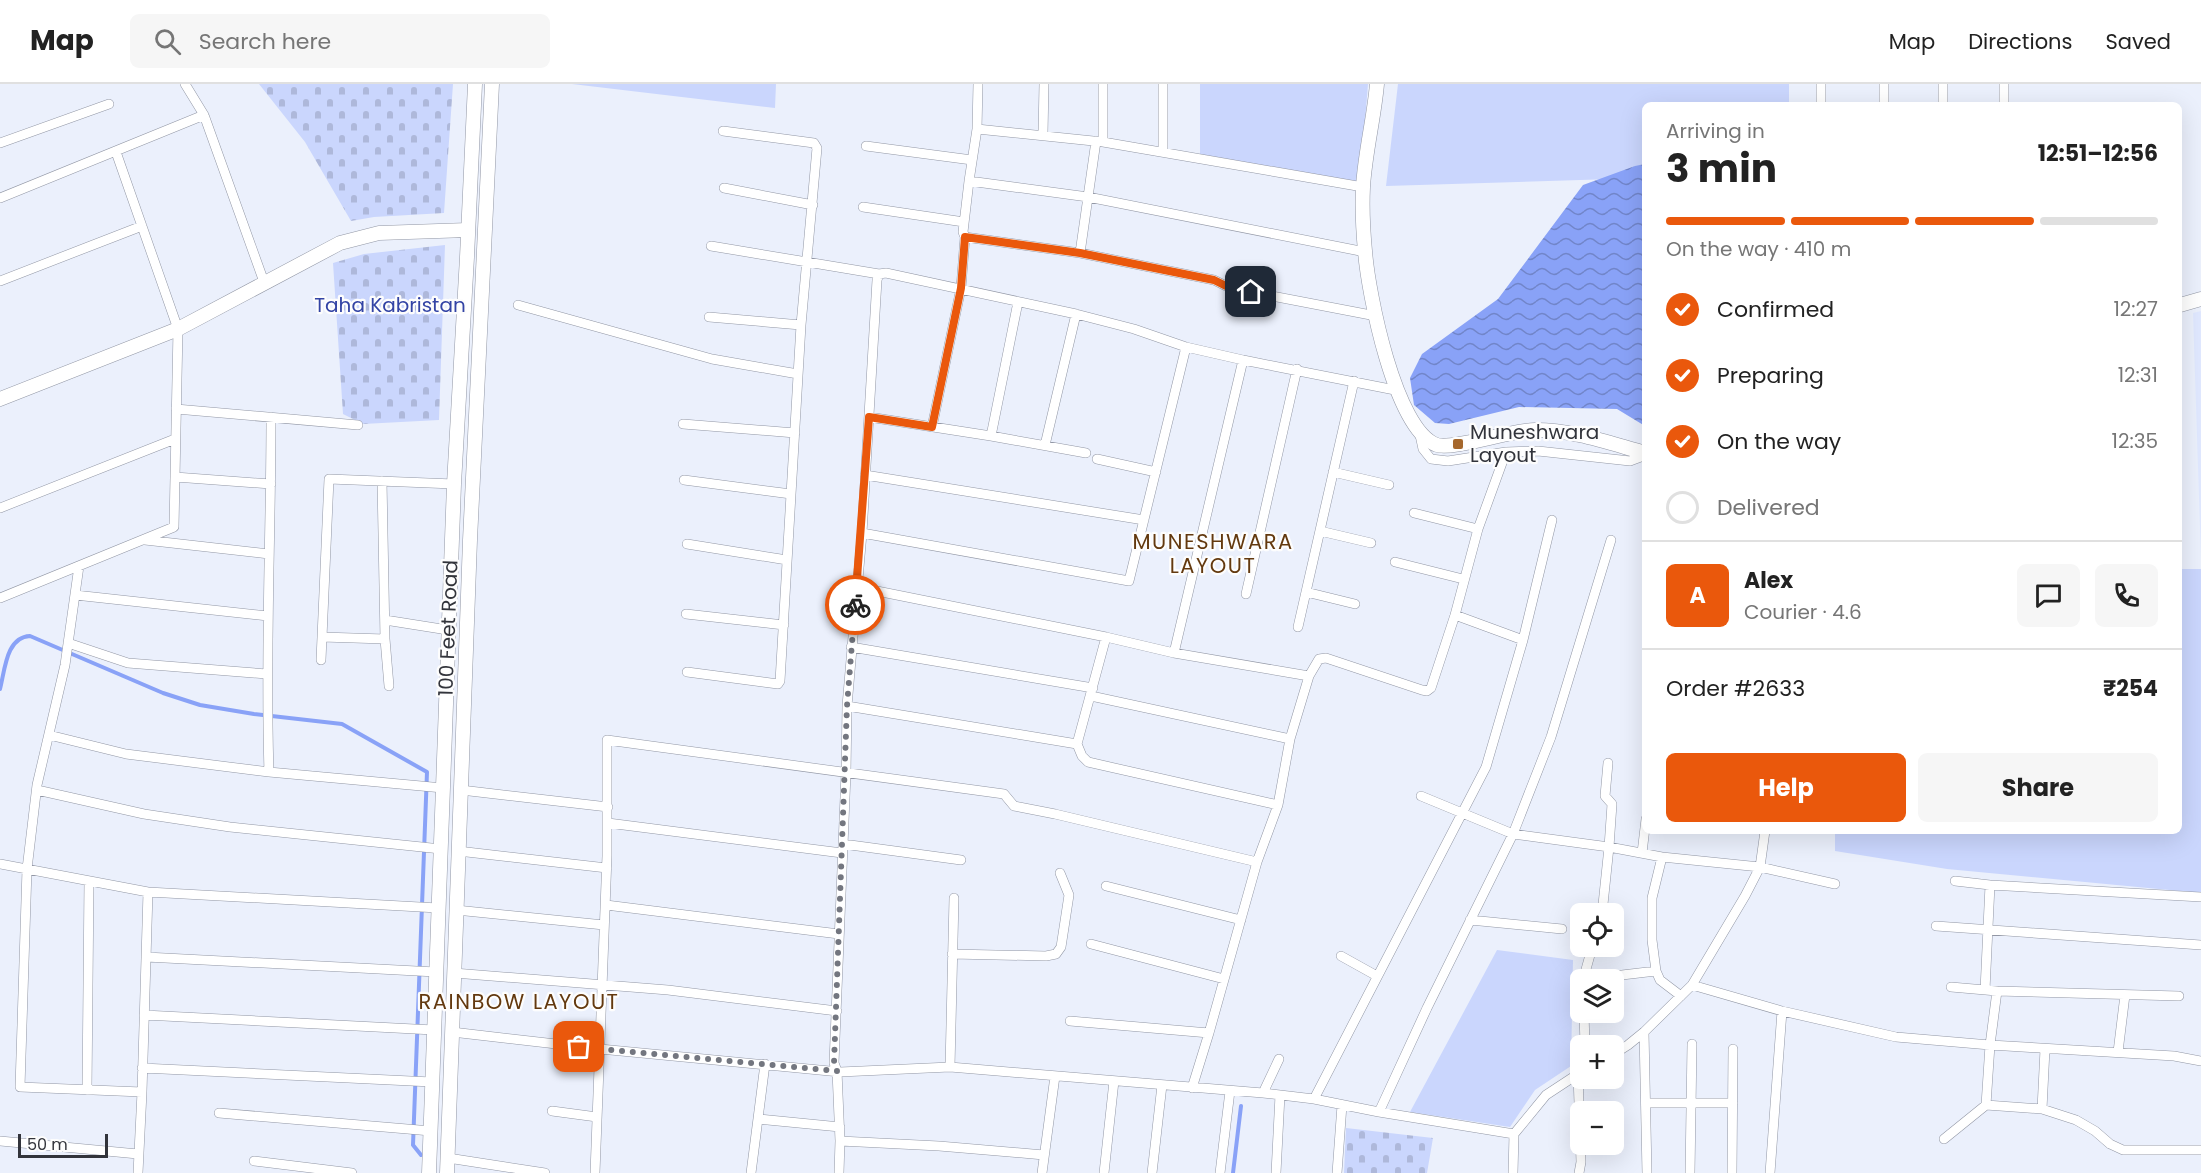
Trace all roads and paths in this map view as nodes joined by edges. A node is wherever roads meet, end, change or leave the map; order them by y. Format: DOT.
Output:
graph roads {
  1 [pos="185,84"];
  2 [pos="475,84"];
  3 [pos="492,84"];
  4 [pos="978,84"];
  5 [pos="1044,84"];
  6 [pos="1103,84"];
  7 [pos="1163,84"];
  8 [pos="1377,84"];
  9 [pos="1821,84"];
  10 [pos="1884,84"];
  11 [pos="1943,84"];
  12 [pos="2004,84"];
  13 [pos="1821,102"];
  14 [pos="1884,102"];
  15 [pos="1943,102"];
  16 [pos="2004,102"];
  17 [pos="109,104"];
  18 [pos="204,115"];
  19 [pos="977,129"];
  20 [pos="723,131"];
  21 [pos="1043,134"];
  22 [pos="1099,141"];
  23 [pos="0,143"];
  24 [pos="866,146"];
  25 [pos="116,152"];
  26 [pos="1162,152"];
  27 [pos="972,160"];
  28 [pos="969,181"];
  29 [pos="1363,187"];
  30 [pos="724,188"];
  31 [pos="1088,197"];
  32 [pos="0,198"];
  33 [pos="813,205"];
  34 [pos="863,207"];
  35 [pos="964,222"];
  36 [pos="142,226"];
  37 [pos="468,230"];
  38 [pos="965,237"];
  39 [pos="711,246"];
  40 [pos="1365,252"];
  41 [pos="1080,253"];
  42 [pos="808,261"];
  43 [pos="879,274"];
  44 [pos="0,281"];
  45 [pos="264,282"];
  46 [pos="961,288"];
  47 [pos="2201,299"];
  48 [pos="1018,302"];
  49 [pos="2182,304"];
  50 [pos="518,305"];
  51 [pos="1076,314"];
  52 [pos="1376,316"];
  53 [pos="709,317"];
  54 [pos="801,325"];
  55 [pos="178,329"];
  56 [pos="1186,347"];
  57 [pos="1243,360"];
  58 [pos="1297,369"];
  59 [pos="798,374"];
  60 [pos="1354,381"];
  61 [pos="1395,390"];
  62 [pos="0,399"];
  63 [pos="176,409"];
  64 [pos="271,417"];
  65 [pos="869,417"];
  66 [pos="683,424"];
  67 [pos="358,425"];
  68 [pos="932,427"];
  69 [pos="795,433"];
  70 [pos="1420,435"];
  71 [pos="991,436"];
  72 [pos="175,439"];
  73 [pos="1045,446"];
  74 [pos="1506,452"];
  75 [pos="1086,453"];
  76 [pos="1642,453"];
  77 [pos="1642,456"];
  78 [pos="1096,459"];
  79 [pos="1156,472"];
  80 [pos="1333,472"];
  81 [pos="865,475"];
  82 [pos="175,477"];
  83 [pos="684,480"];
  84 [pos="382,481"];
  85 [pos="271,484"];
  86 [pos="454,484"];
  87 [pos="1389,485"];
  88 [pos="791,494"];
  89 [pos="0,508"];
  90 [pos="1414,513"];
  91 [pos="1144,520"];
  92 [pos="1552,520"];
  93 [pos="1478,529"];
  94 [pos="1320,531"];
  95 [pos="862,533"];
  96 [pos="142,540"];
  97 [pos="1611,540"];
  98 [pos="1371,543"];
  99 [pos="687,544"];
  100 [pos="269,554"];
  101 [pos="788,560"];
  102 [pos="1395,562"];
  103 [pos="79,566"];
  104 [pos="1463,579"];
  105 [pos="857,587"];
  106 [pos="1306,591"];
  107 [pos="1246,594"];
  108 [pos="75,595"];
  109 [pos="0,598"];
  110 [pos="1354,604"];
  111 [pos="686,614"];
  112 [pos="1455,615"];
  113 [pos="268,616"];
  114 [pos="385,620"];
  115 [pos="784,625"];
  116 [pos="1298,627"];
  117 [pos="448,630"];
  118 [pos="322,637"];
  119 [pos="1106,637"];
  120 [pos="385,639"];
  121 [pos="1523,640"];
  122 [pos="68,643"];
  123 [pos="851,647"];
  124 [pos="1174,653"];
  125 [pos="321,660"];
  126 [pos="687,672"];
  127 [pos="267,674"];
  128 [pos="1309,676"];
  129 [pos="388,686"];
  130 [pos="1092,692"];
  131 [pos="847,706"];
  132 [pos="49,735"];
  133 [pos="1290,740"];
  134 [pos="1077,744"];
  135 [pos="1608,763"];
  136 [pos="269,772"];
  137 [pos="846,773"];
  138 [pos="443,788"];
  139 [pos="37,790"];
  140 [pos="460,790"];
  141 [pos="1421,796"];
  142 [pos="1278,805"];
  143 [pos="608,807"];
  144 [pos="1462,813"];
  145 [pos="608,823"];
  146 [pos="1513,834"];
  147 [pos="1644,834"];
  148 [pos="1765,834"];
  149 [pos="1610,847"];
  150 [pos="843,848"];
  151 [pos="441,849"];
  152 [pos="459,851"];
  153 [pos="1642,853"];
  154 [pos="1662,857"];
  155 [pos="961,860"];
  156 [pos="1257,862"];
  157 [pos="0,864"];
  158 [pos="1760,867"];
  159 [pos="607,868"];
  160 [pos="27,869"];
  161 [pos="1060,873"];
  162 [pos="89,881"];
  163 [pos="1955,881"];
  164 [pos="1834,884"];
  165 [pos="1990,885"];
  166 [pos="1106,886"];
  167 [pos="148,892"];
  168 [pos="2201,897"];
  169 [pos="954,898"];
  170 [pos="1603,903"];
  171 [pos="606,905"];
  172 [pos="438,908"];
  173 [pos="456,910"];
  174 [pos="1241,920"];
  175 [pos="1470,920"];
  176 [pos="604,925"];
  177 [pos="1936,926"];
  178 [pos="1562,929"];
  179 [pos="1987,930"];
  180 [pos="839,934"];
  181 [pos="1090,944"];
  182 [pos="2201,945"];
  183 [pos="952,954"];
  184 [pos="1341,956"];
  185 [pos="146,957"];
  186 [pos="1656,971"];
  187 [pos="436,972"];
  188 [pos="454,973"];
  189 [pos="1624,975"];
  190 [pos="1377,976"];
  191 [pos="1224,980"];
  192 [pos="601,985"];
  193 [pos="1692,985"];
  194 [pos="1951,987"];
  195 [pos="1985,990"];
  196 [pos="1997,991"];
  197 [pos="2125,995"];
  198 [pos="1682,996"];
  199 [pos="2179,996"];
  200 [pos="837,1011"];
  201 [pos="1782,1011"];
  202 [pos="144,1015"];
  203 [pos="1070,1021"];
  204 [pos="434,1030"];
  205 [pos="452,1032"];
  206 [pos="1644,1032"];
  207 [pos="1209,1033"];
  208 [pos="1692,1044"];
  209 [pos="1990,1045"];
  210 [pos="1624,1048"];
  211 [pos="600,1049"];
  212 [pos="1733,1049"];
  213 [pos="2045,1049"];
  214 [pos="2118,1053"];
  215 [pos="1279,1059"];
  216 [pos="2201,1061"];
  217 [pos="765,1064"];
  218 [pos="950,1066"];
  219 [pos="142,1068"];
  220 [pos="837,1071"];
  221 [pos="1055,1076"];
  222 [pos="1570,1079"];
  223 [pos="1114,1081"];
  224 [pos="432,1082"];
  225 [pos="1162,1085"];
  226 [pos="1192,1088"];
  227 [pos="1580,1089"];
  228 [pos="87,1090"];
  229 [pos="1230,1091"];
  230 [pos="142,1092"];
  231 [pos="1263,1094"];
  232 [pos="1280,1095"];
  233 [pos="1314,1099"];
  234 [pos="1690,1102"];
  235 [pos="1646,1103"];
  236 [pos="1733,1103"];
  237 [pos="1342,1104"];
  238 [pos="1986,1105"];
  239 [pos="2042,1109"];
  240 [pos="552,1111"];
  241 [pos="1379,1112"];
  242 [pos="219,1113"];
  243 [pos="597,1117"];
  244 [pos="758,1119"];
  245 [pos="840,1127"];
  246 [pos="431,1131"];
  247 [pos="1514,1134"];
  248 [pos="1944,1139"];
  249 [pos="0,1141"];
  250 [pos="840,1141"];
  251 [pos="2201,1150"];
  252 [pos="138,1154"];
  253 [pos="1044,1155"];
  254 [pos="448,1158"];
  255 [pos="254,1161"];
  256 [pos="138,1173"];
  257 [pos="352,1173"];
  258 [pos="429,1173"];
  259 [pos="447,1173"];
  260 [pos="545,1173"];
  261 [pos="595,1173"];
  262 [pos="752,1173"];
  263 [pos="839,1173"];
  264 [pos="1042,1173"];
  265 [pos="1104,1173"];
  266 [pos="1152,1173"];
  267 [pos="1220,1173"];
  268 [pos="1276,1173"];
  269 [pos="1338,1173"];
  270 [pos="1513,1173"];
  271 [pos="1579,1173"];
  272 [pos="1647,1173"];
  273 [pos="1690,1173"];
  274 [pos="1732,1173"];
  275 [pos="1770,1173"];
  1 -- 18 [label="street"];
  2 -- 37 [label="main road, 100 Feet Road"];
  3 -- 140 [label="main road, 100 Feet Road"];
  4 -- 19 [label="street"];
  5 -- 21 [label="street"];
  6 -- 22 [label="street"];
  7 -- 26 [label="street"];
  8 -- 29 [label="main road"];
  9 -- 13 [label="street"];
  10 -- 14 [label="street"];
  11 -- 15 [label="street"];
  12 -- 16 [label="street"];
  17 -- 23 [label="street"];
  18 -- 25 [label="street"];
  18 -- 45 [label="street"];
  19 -- 21 [label="street"];
  19 -- 27 [label="street"];
  20 -- 33 [label="street"];
  21 -- 22 [label="street"];
  22 -- 26 [label="street"];
  22 -- 31 [label="street"];
  24 -- 27 [label="street"];
  25 -- 32 [label="street"];
  25 -- 36 [label="street"];
  26 -- 29 [label="street"];
  27 -- 28 [label="street"];
  28 -- 31 [label="street"];
  28 -- 35 [label="street"];
  29 -- 40 [label="main road"];
  30 -- 33 [label="street"];
  31 -- 40 [label="street"];
  31 -- 41 [label="street"];
  33 -- 42 [label="street"];
  34 -- 35 [label="street"];
  35 -- 38 [label="street"];
  36 -- 44 [label="street"];
  36 -- 55 [label="street"];
  37 -- 45 [label="main road"];
  37 -- 86 [label="main road, 100 Feet Road"];
  38 -- 41 [label="street"];
  38 -- 46 [label="street"];
  39 -- 42 [label="street"];
  40 -- 52 [label="main road"];
  41 -- 52 [label="street"];
  42 -- 43 [label="street"];
  42 -- 54 [label="street"];
  43 -- 46 [label="street"];
  43 -- 65 [label="street"];
  45 -- 55 [label="main road"];
  46 -- 48 [label="street"];
  46 -- 68 [label="street"];
  47 -- 49 [label="main road"];
  48 -- 51 [label="street"];
  48 -- 71 [label="street"];
  50 -- 59 [label="street"];
  51 -- 56 [label="street"];
  51 -- 73 [label="street"];
  52 -- 61 [label="main road"];
  53 -- 54 [label="street"];
  54 -- 59 [label="street"];
  55 -- 62 [label="main road"];
  55 -- 63 [label="street"];
  56 -- 57 [label="street"];
  56 -- 79 [label="street"];
  57 -- 58 [label="street"];
  57 -- 124 [label="street"];
  58 -- 60 [label="street"];
  58 -- 107 [label="street"];
  59 -- 69 [label="street"];
  60 -- 61 [label="street"];
  60 -- 80 [label="street"];
  61 -- 70 [label="main road"];
  63 -- 64 [label="street"];
  63 -- 72 [label="street"];
  64 -- 67 [label="street"];
  64 -- 85 [label="street"];
  65 -- 68 [label="street"];
  65 -- 81 [label="street"];
  66 -- 69 [label="street"];
  68 -- 71 [label="street"];
  69 -- 88 [label="street"];
  70 -- 74 [label="street"];
  70 -- 76 [label="main road"];
  71 -- 73 [label="street"];
  72 -- 82 [label="street"];
  72 -- 89 [label="street"];
  73 -- 75 [label="street"];
  74 -- 77 [label="street"];
  74 -- 93 [label="street"];
  78 -- 79 [label="street"];
  79 -- 91 [label="street"];
  80 -- 87 [label="street"];
  80 -- 94 [label="street"];
  81 -- 91 [label="street"];
  81 -- 95 [label="street"];
  82 -- 85 [label="street"];
  82 -- 96 [label="street"];
  83 -- 88 [label="street"];
  84 -- 86 [label="street"];
  84 -- 114 [label="street"];
  84 -- 118 [label="street"];
  85 -- 100 [label="street"];
  86 -- 117 [label="main road, 100 Feet Road"];
  88 -- 101 [label="street"];
  90 -- 93 [label="street"];
  91 -- 95 [label="street"];
  92 -- 121 [label="street"];
  93 -- 104 [label="street"];
  94 -- 98 [label="street"];
  94 -- 106 [label="street"];
  95 -- 105 [label="street"];
  96 -- 100 [label="street"];
  96 -- 103 [label="street"];
  97 -- 146 [label="street"];
  99 -- 101 [label="street"];
  100 -- 113 [label="street"];
  101 -- 115 [label="street"];
  102 -- 104 [label="street"];
  103 -- 108 [label="street"];
  103 -- 109 [label="street"];
  104 -- 112 [label="street"];
  105 -- 119 [label="street"];
  105 -- 123 [label="street"];
  106 -- 110 [label="street"];
  106 -- 116 [label="street"];
  108 -- 113 [label="street"];
  108 -- 122 [label="street"];
  111 -- 115 [label="street"];
  112 -- 121 [label="street"];
  112 -- 128 [label="street"];
  113 -- 127 [label="street"];
  114 -- 117 [label="street"];
  114 -- 120 [label="street"];
  115 -- 126 [label="street"];
  117 -- 138 [label="main road, 100 Feet Road"];
  118 -- 120 [label="street"];
  118 -- 125 [label="street"];
  119 -- 124 [label="street"];
  119 -- 130 [label="street"];
  120 -- 129 [label="street"];
  121 -- 144 [label="street"];
  122 -- 127 [label="street"];
  122 -- 132 [label="street"];
  123 -- 130 [label="street"];
  123 -- 131 [label="street"];
  124 -- 128 [label="street"];
  127 -- 136 [label="street"];
  128 -- 133 [label="street"];
  130 -- 133 [label="street"];
  130 -- 134 [label="street"];
  131 -- 134 [label="street"];
  131 -- 137 [label="street"];
  132 -- 136 [label="street"];
  132 -- 139 [label="street"];
  133 -- 142 [label="street"];
  134 -- 142 [label="street"];
  135 -- 149 [label="street"];
  136 -- 138 [label="street"];
  137 -- 143 [label="street"];
  137 -- 150 [label="street"];
  137 -- 156 [label="street"];
  138 -- 151 [label="main road, 100 Feet Road"];
  139 -- 151 [label="street"];
  139 -- 160 [label="street"];
  140 -- 143 [label="street"];
  140 -- 152 [label="main road, 100 Feet Road"];
  141 -- 144 [label="street"];
  142 -- 156 [label="street"];
  143 -- 145 [label="street"];
  144 -- 146 [label="street"];
  144 -- 190 [label="street"];
  145 -- 150 [label="street"];
  145 -- 159 [label="street"];
  146 -- 149 [label="street"];
  146 -- 175 [label="street"];
  147 -- 153 [label="street"];
  148 -- 158 [label="street"];
  149 -- 153 [label="street"];
  149 -- 170 [label="street"];
  150 -- 155 [label="street"];
  150 -- 180 [label="street"];
  151 -- 172 [label="main road, 100 Feet Road"];
  152 -- 159 [label="street"];
  152 -- 173 [label="main road, 100 Feet Road"];
  153 -- 154 [label="street"];
  154 -- 158 [label="street"];
  154 -- 186 [label="street"];
  156 -- 174 [label="street"];
  157 -- 160 [label="street"];
  158 -- 164 [label="street"];
  158 -- 193 [label="street"];
  159 -- 171 [label="street"];
  160 -- 162 [label="street"];
  160 -- 228 [label="street"];
  161 -- 183 [label="street"];
  162 -- 167 [label="street"];
  162 -- 228 [label="street"];
  163 -- 165 [label="street"];
  165 -- 168 [label="street"];
  165 -- 179 [label="street"];
  166 -- 174 [label="street"];
  167 -- 172 [label="street"];
  167 -- 185 [label="street"];
  169 -- 183 [label="street"];
  171 -- 176 [label="street"];
  171 -- 180 [label="street"];
  172 -- 187 [label="main road, 100 Feet Road"];
  173 -- 176 [label="street"];
  173 -- 188 [label="main road, 100 Feet Road"];
  174 -- 191 [label="street"];
  175 -- 178 [label="street"];
  175 -- 241 [label="street"];
  176 -- 192 [label="street"];
  177 -- 179 [label="street"];
  179 -- 182 [label="street"];
  179 -- 195 [label="street"];
  180 -- 200 [label="street"];
  181 -- 191 [label="street"];
  183 -- 218 [label="street"];
  184 -- 190 [label="street"];
  185 -- 187 [label="street"];
  185 -- 202 [label="street"];
  186 -- 189 [label="street"];
  186 -- 198 [label="street"];
  187 -- 204 [label="main road, 100 Feet Road"];
  188 -- 192 [label="street"];
  188 -- 205 [label="main road, 100 Feet Road"];
  190 -- 233 [label="street"];
  191 -- 207 [label="street"];
  192 -- 200 [label="street"];
  192 -- 211 [label="street"];
  193 -- 198 [label="street"];
  193 -- 201 [label="street"];
  194 -- 195 [label="street"];
  195 -- 196 [label="street"];
  196 -- 197 [label="street"];
  196 -- 209 [label="street"];
  197 -- 199 [label="street"];
  197 -- 214 [label="street"];
  198 -- 206 [label="street"];
  200 -- 220 [label="street"];
  201 -- 209 [label="street"];
  201 -- 275 [label="street"];
  202 -- 204 [label="street"];
  202 -- 219 [label="street"];
  203 -- 207 [label="street"];
  204 -- 224 [label="main road, 100 Feet Road"];
  205 -- 211 [label="street"];
  205 -- 254 [label="main road, 100 Feet Road"];
  206 -- 210 [label="street"];
  206 -- 235 [label="street"];
  207 -- 226 [label="street"];
  208 -- 234 [label="street"];
  209 -- 213 [label="street"];
  209 -- 238 [label="street"];
  211 -- 217 [label="street"];
  211 -- 243 [label="street"];
  212 -- 236 [label="street"];
  213 -- 214 [label="street"];
  213 -- 239 [label="street"];
  214 -- 216 [label="street"];
  215 -- 231 [label="street"];
  217 -- 220 [label="street"];
  217 -- 244 [label="street"];
  218 -- 220 [label="street"];
  218 -- 221 [label="street"];
  219 -- 224 [label="street"];
  219 -- 230 [label="street"];
  220 -- 245 [label="street"];
  221 -- 223 [label="street"];
  221 -- 253 [label="street"];
  222 -- 247 [label="street"];
  223 -- 225 [label="street"];
  223 -- 265 [label="street"];
  224 -- 246 [label="main road, 100 Feet Road"];
  225 -- 226 [label="street"];
  225 -- 266 [label="street"];
  226 -- 229 [label="street"];
  227 -- 271 [label="street"];
  228 -- 230 [label="street"];
  229 -- 231 [label="street"];
  229 -- 267 [label="street"];
  230 -- 252 [label="street"];
  231 -- 232 [label="street"];
  232 -- 233 [label="street"];
  232 -- 268 [label="street"];
  233 -- 237 [label="street"];
  234 -- 235 [label="street"];
  234 -- 236 [label="street"];
  234 -- 273 [label="street"];
  235 -- 272 [label="street"];
  236 -- 274 [label="street"];
  237 -- 241 [label="street"];
  237 -- 269 [label="street"];
  238 -- 239 [label="street"];
  238 -- 248 [label="street"];
  239 -- 251 [label="street"];
  240 -- 243 [label="street"];
  241 -- 247 [label="street"];
  242 -- 246 [label="street"];
  243 -- 261 [label="street"];
  244 -- 245 [label="street"];
  244 -- 262 [label="street"];
  245 -- 250 [label="street"];
  246 -- 258 [label="main road, 100 Feet Road"];
  247 -- 270 [label="street"];
  249 -- 252 [label="street"];
  250 -- 253 [label="street"];
  250 -- 263 [label="street"];
  252 -- 256 [label="street"];
  253 -- 264 [label="street"];
  254 -- 259 [label="main road, 100 Feet Road"];
  254 -- 260 [label="street"];
  255 -- 257 [label="street"];
}
